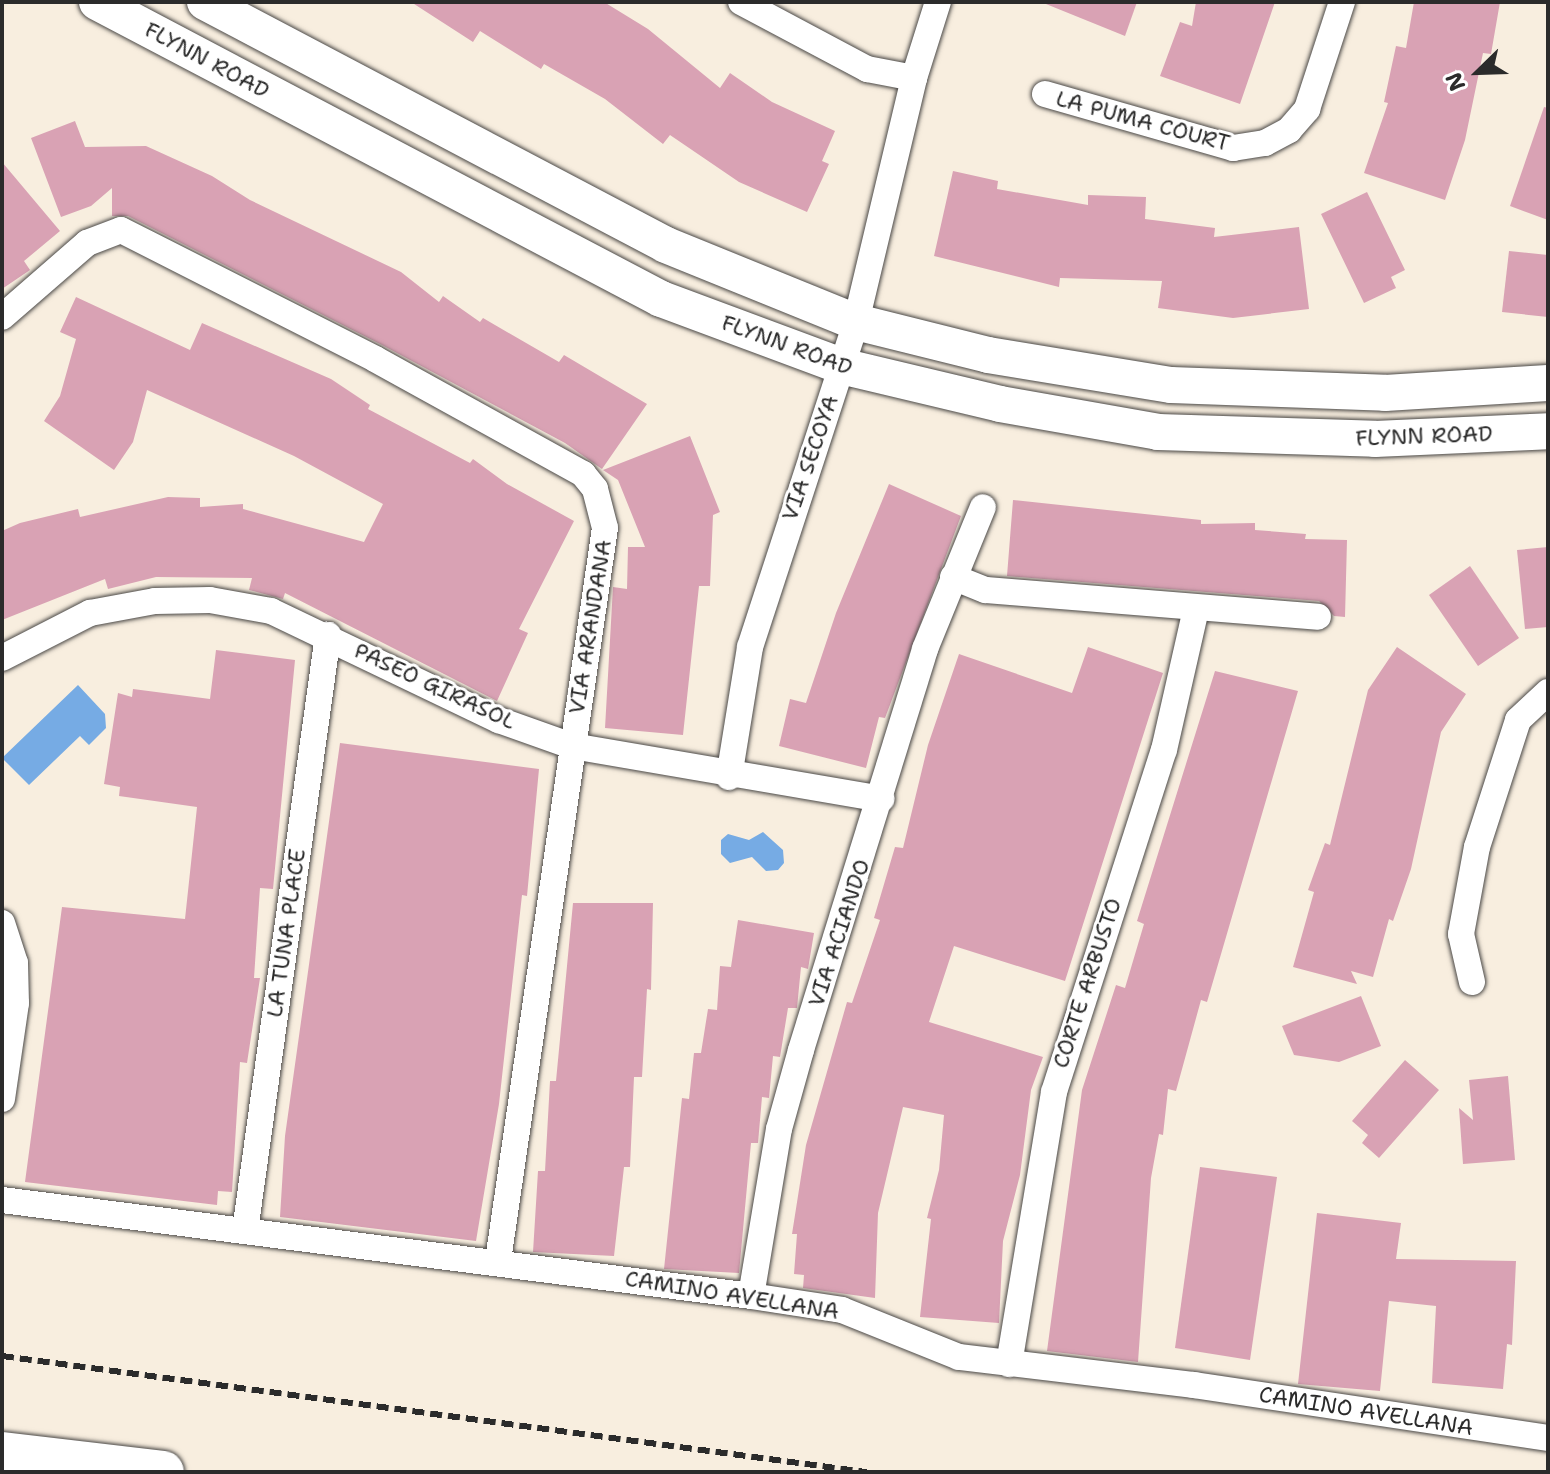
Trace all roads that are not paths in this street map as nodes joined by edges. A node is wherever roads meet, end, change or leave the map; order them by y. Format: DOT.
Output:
graph roads {
  1 [pos="97,2"];
  2 [pos="205,2"];
  3 [pos="741,2"];
  4 [pos="938,2"];
  5 [pos="1342,2"];
  6 [pos="914,78"];
  7 [pos="1045,94"];
  8 [pos="2,317"];
  9 [pos="856,322"];
  10 [pos="841,366"];
  11 [pos="1548,383"];
  12 [pos="1548,431"];
  13 [pos="983,507"];
  14 [pos="953,577"];
  15 [pos="1196,609"];
  16 [pos="1318,617"];
  17 [pos="328,635"];
  18 [pos="2,658"];
  19 [pos="1548,692"];
  20 [pos="572,746"];
  21 [pos="729,777"];
  22 [pos="881,799"];
  23 [pos="2,923"];
  24 [pos="1472,982"];
  25 [pos="2,1099"];
  26 [pos="2,1200"];
  27 [pos="245,1231"];
  28 [pos="498,1261"];
  29 [pos="751,1296"];
  30 [pos="1009,1364"];
  31 [pos="1548,1438"];
  32 [pos="2,1453"];
  33 [pos="163,1472"];
  1 -- 10 [label="main road, FLYNN ROAD"];
  2 -- 9 [label="main road, FLYNN ROAD"];
  3 -- 6 [label="street"];
  4 -- 6 [label="street, VIA SECOYA"];
  5 -- 7 [label="street, LA PUMA COURT"];
  6 -- 9 [label="street, VIA SECOYA"];
  8 -- 20 [label="street, VIA ARANDANA"];
  9 -- 10 [label="street, VIA SECOYA"];
  9 -- 11 [label="main road, FLYNN ROAD"];
  10 -- 12 [label="main road, FLYNN ROAD"];
  10 -- 21 [label="street, VIA SECOYA"];
  13 -- 14 [label="street, VIA ACIANDO"];
  14 -- 15 [label="street"];
  14 -- 22 [label="street, VIA ACIANDO"];
  15 -- 16 [label="street"];
  15 -- 30 [label="street, CORTE ARBUSTO"];
  17 -- 18 [label="street, PASEO GIRASOL"];
  17 -- 20 [label="street, PASEO GIRASOL"];
  17 -- 27 [label="street, LA TUNA PLACE"];
  19 -- 24 [label="street"];
  20 -- 21 [label="street, PASEO GIRASOL"];
  20 -- 28 [label="street, VIA ARANDANA"];
  21 -- 22 [label="street, PASEO GIRASOL"];
  22 -- 29 [label="street, VIA ACIANDO"];
  23 -- 25 [label="street"];
  26 -- 27 [label="street, CAMINO AVELLANA"];
  27 -- 28 [label="street, CAMINO AVELLANA"];
  28 -- 29 [label="street, CAMINO AVELLANA"];
  29 -- 30 [label="street, CAMINO AVELLANA"];
  30 -- 31 [label="street, CAMINO AVELLANA"];
  32 -- 33 [label="main road"];
}
